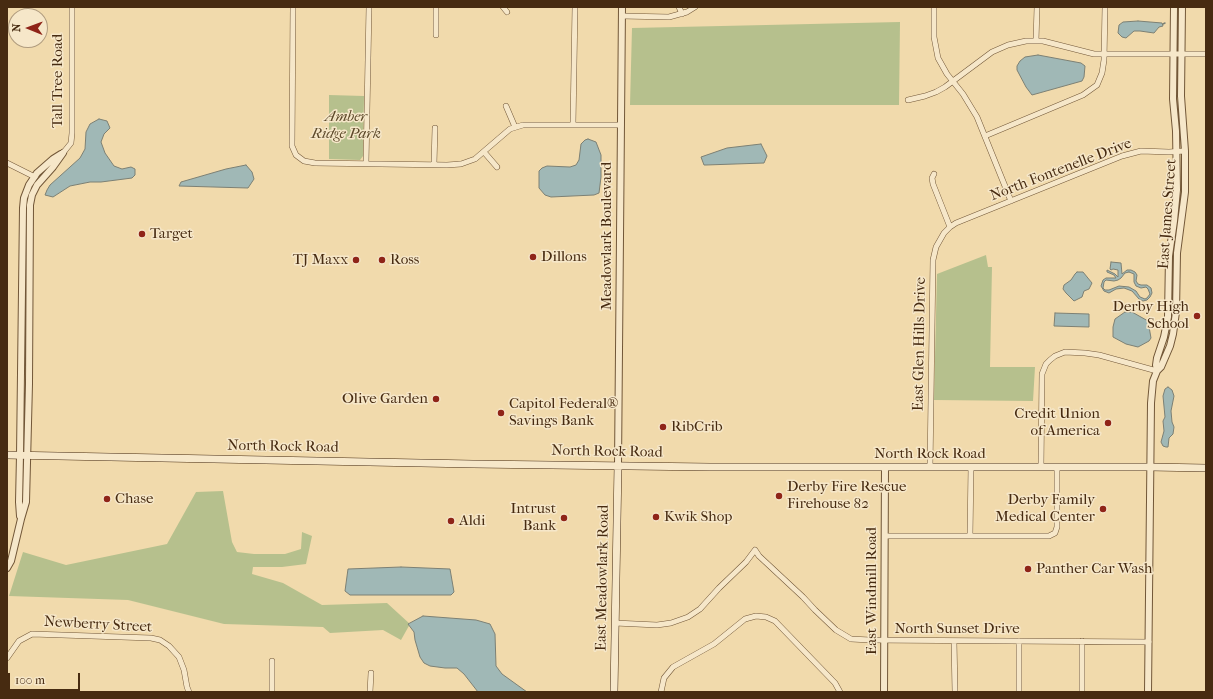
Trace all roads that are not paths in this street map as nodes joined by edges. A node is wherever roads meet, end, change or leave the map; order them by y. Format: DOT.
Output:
graph roads {
  1 [pos="72,7"];
  2 [pos="293,7"];
  3 [pos="369,7"];
  4 [pos="436,7"];
  5 [pos="503,7"];
  6 [pos="575,7"];
  7 [pos="622,7"];
  8 [pos="679,7"];
  9 [pos="695,7"];
  10 [pos="934,7"];
  11 [pos="1037,7"];
  12 [pos="1105,7"];
  13 [pos="1174,7"];
  14 [pos="1182,7"];
  15 [pos="507,12"];
  16 [pos="682,14"];
  17 [pos="622,16"];
  18 [pos="436,35"];
  19 [pos="1036,41"];
  20 [pos="1104,54"];
  21 [pos="1174,54"];
  22 [pos="1181,54"];
  23 [pos="1206,54"];
  24 [pos="953,81"];
  25 [pos="908,100"];
  26 [pos="506,106"];
  27 [pos="573,124"];
  28 [pos="621,125"];
  29 [pos="515,127"];
  30 [pos="435,128"];
  31 [pos="985,136"];
  32 [pos="1185,150"];
  33 [pos="1176,151"];
  34 [pos="484,152"];
  35 [pos="63,153"];
  36 [pos="7,163"];
  37 [pos="366,163"];
  38 [pos="434,164"];
  39 [pos="497,167"];
  40 [pos="934,174"];
  41 [pos="35,177"];
  42 [pos="1011,201"];
  43 [pos="950,227"];
  44 [pos="1157,371"];
  45 [pos="7,455"];
  46 [pos="24,455"];
  47 [pos="618,465"];
  48 [pos="885,467"];
  49 [pos="930,467"];
  50 [pos="971,467"];
  51 [pos="1040,467"];
  52 [pos="1150,467"];
  53 [pos="1057,468"];
  54 [pos="1206,468"];
  55 [pos="885,536"];
  56 [pos="970,536"];
  57 [pos="7,568"];
  58 [pos="615,623"];
  59 [pos="885,640"];
  60 [pos="954,641"];
  61 [pos="1019,641"];
  62 [pos="1082,641"];
  63 [pos="1149,642"];
  64 [pos="7,658"];
  65 [pos="272,661"];
  66 [pos="371,673"];
  67 [pos="189,692"];
  68 [pos="272,692"];
  69 [pos="370,692"];
  70 [pos="614,692"];
  71 [pos="662,692"];
  72 [pos="840,692"];
  73 [pos="884,692"];
  74 [pos="954,692"];
  75 [pos="1019,692"];
  76 [pos="1082,692"];
  77 [pos="1148,692"];
  1 -- 35 [label="street, Tall Tree Road"];
  2 -- 37 [label="street"];
  3 -- 37 [label="street"];
  4 -- 18 [label="street"];
  5 -- 15 [label="street"];
  6 -- 27 [label="street"];
  7 -- 17 [label="street, Meadowlark Boulevard"];
  8 -- 16 [label="street"];
  9 -- 16 [label="street"];
  10 -- 24 [label="street"];
  11 -- 19 [label="street"];
  12 -- 20 [label="street"];
  13 -- 21 [label="street, East James Street"];
  14 -- 22 [label="street, East James Street"];
  16 -- 17 [label="street"];
  17 -- 28 [label="street, Meadowlark Boulevard"];
  19 -- 20 [label="street"];
  19 -- 24 [label="street"];
  20 -- 21 [label="street"];
  20 -- 31 [label="street"];
  21 -- 22 [label="street"];
  21 -- 33 [label="street, East James Street"];
  22 -- 23 [label="street"];
  22 -- 32 [label="street, East James Street"];
  24 -- 25 [label="street"];
  24 -- 31 [label="street"];
  26 -- 29 [label="street"];
  27 -- 28 [label="street"];
  27 -- 29 [label="street"];
  28 -- 47 [label="street, Meadowlark Boulevard"];
  29 -- 34 [label="street"];
  30 -- 38 [label="street"];
  31 -- 42 [label="street"];
  32 -- 33 [label="street, North Fontenelle Drive"];
  32 -- 44 [label="street, East James Street"];
  33 -- 42 [label="street, North Fontenelle Drive"];
  33 -- 44 [label="street, East James Street"];
  34 -- 38 [label="street"];
  34 -- 39 [label="street"];
  35 -- 41 [label="street, Tall Tree Road"];
  35 -- 46 [label="street, Tall Tree Road"];
  36 -- 41 [label="street"];
  37 -- 38 [label="street"];
  40 -- 43 [label="street"];
  41 -- 46 [label="street, Tall Tree Road"];
  42 -- 43 [label="street, North Fontenelle Drive"];
  43 -- 49 [label="street, East Glen Hills Drive"];
  44 -- 51 [label="street"];
  44 -- 52 [label="street, East James Street"];
  45 -- 46 [label="main road, North Rock Road"];
  46 -- 47 [label="main road, North Rock Road"];
  46 -- 57 [label="street, Tall Tree Road"];
  47 -- 48 [label="main road, North Rock Road"];
  47 -- 58 [label="main road, East Meadowlark Road"];
  48 -- 49 [label="main road, North Rock Road"];
  48 -- 55 [label="street, East Windmill Road"];
  49 -- 50 [label="main road, North Rock Road"];
  50 -- 51 [label="main road, North Rock Road"];
  50 -- 56 [label="street"];
  51 -- 53 [label="main road, North Rock Road"];
  52 -- 53 [label="main road, North Rock Road"];
  52 -- 54 [label="main road, North Rock Road"];
  52 -- 63 [label="street, East James Street"];
  53 -- 56 [label="street"];
  55 -- 56 [label="street"];
  55 -- 59 [label="street, East Windmill Road"];
  58 -- 59 [label="street, North Sunset Drive"];
  58 -- 70 [label="main road, East Meadowlark Road"];
  59 -- 60 [label="street, North Sunset Drive"];
  59 -- 73 [label="street, East Windmill Road"];
  60 -- 61 [label="street, North Sunset Drive"];
  60 -- 74 [label="street"];
  61 -- 62 [label="street, North Sunset Drive"];
  61 -- 75 [label="street"];
  62 -- 63 [label="street, North Sunset Drive"];
  62 -- 76 [label="street"];
  63 -- 77 [label="street, East James Street"];
  64 -- 67 [label="street, Newberry Street"];
  65 -- 68 [label="street"];
  66 -- 69 [label="street"];
  71 -- 72 [label="street"];
}
